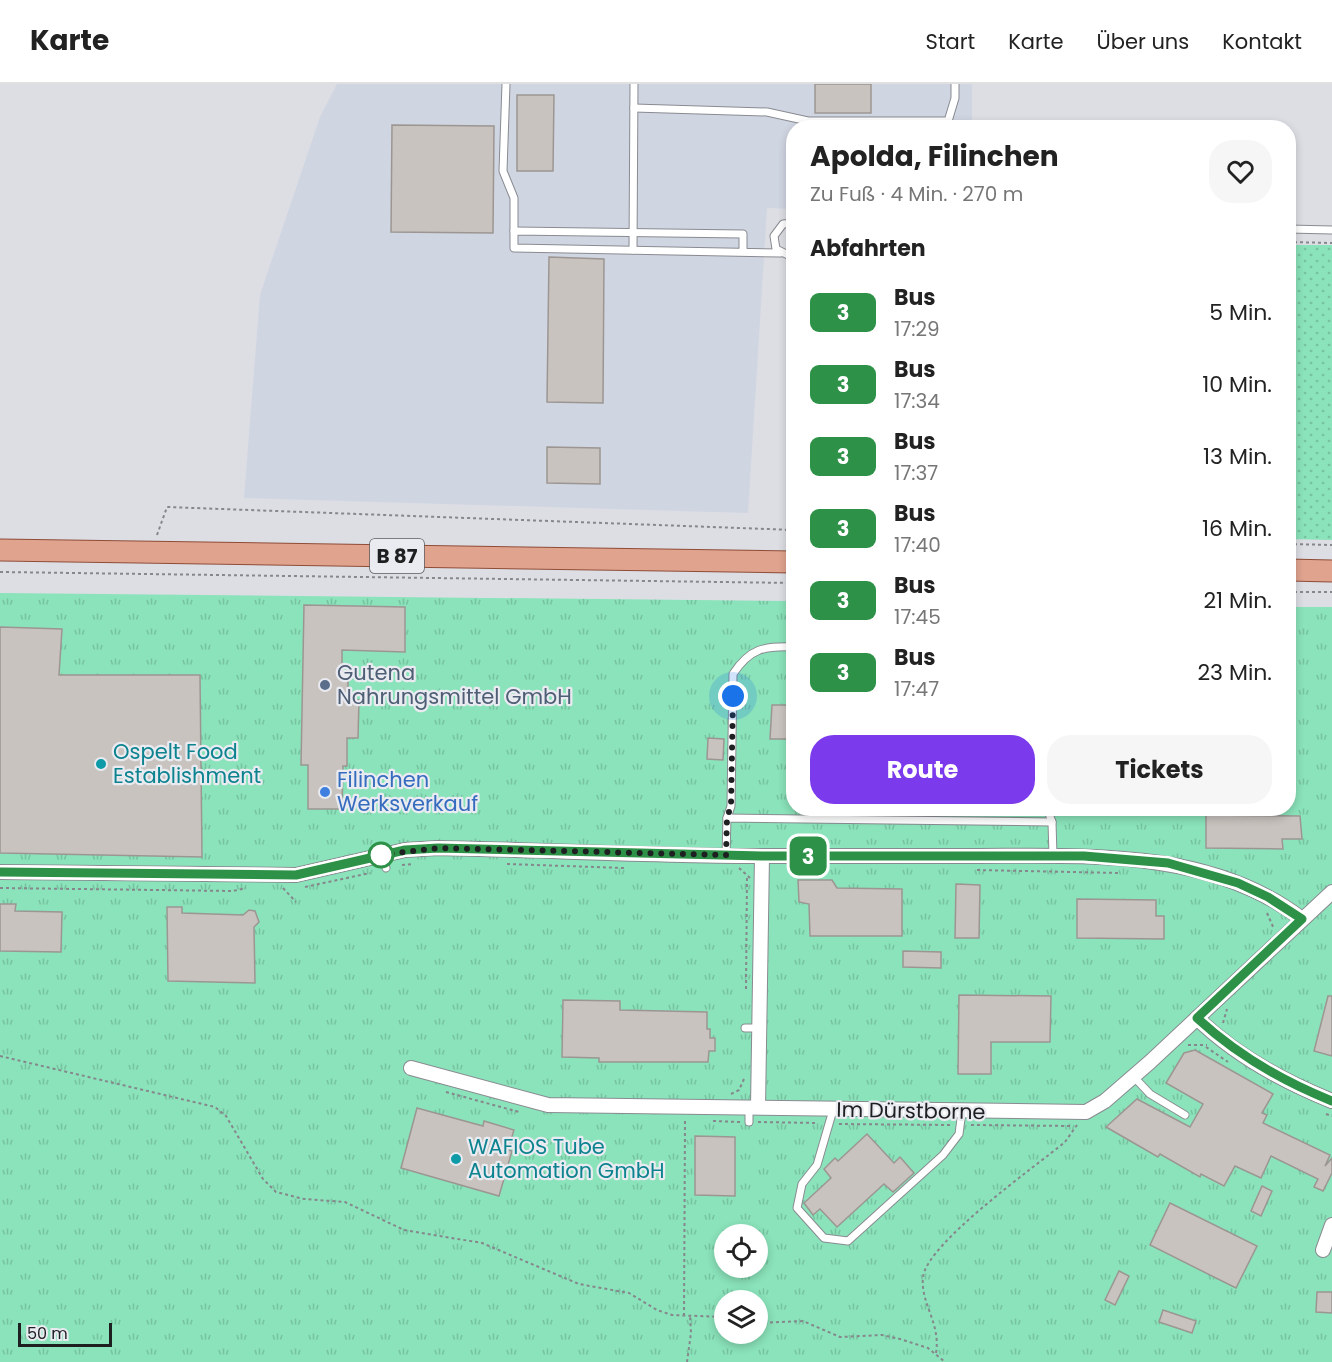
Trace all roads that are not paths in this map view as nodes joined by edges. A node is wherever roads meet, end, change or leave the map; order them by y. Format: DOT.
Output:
graph roads {
  1 [pos="506,84"];
  2 [pos="634,84"];
  3 [pos="955,84"];
  4 [pos="634,108"];
  5 [pos="803,120"];
  6 [pos="948,120"];
  7 [pos="786,224"];
  8 [pos="1296,229"];
  9 [pos="1332,230"];
  10 [pos="514,231"];
  11 [pos="633,232"];
  12 [pos="633,250"];
  13 [pos="743,251"];
  14 [pos="781,253"];
  15 [pos="786,255"];
  16 [pos="0,550"];
  17 [pos="786,562"];
  18 [pos="1296,570"];
  19 [pos="1332,571"];
  20 [pos="786,647"];
  21 [pos="1050,816"];
  22 [pos="727,818"];
  23 [pos="1052,822"];
  24 [pos="726,855"];
  25 [pos="762,856"];
  26 [pos="1053,856"];
  27 [pos="0,872"];
  28 [pos="1332,892"];
  29 [pos="1302,919"];
  30 [pos="1197,1018"];
  31 [pos="411,1068"];
  32 [pos="1133,1076"];
  33 [pos="1332,1101"];
  34 [pos="754,1107"];
  35 [pos="833,1110"];
  36 [pos="1185,1115"];
  37 [pos="961,1118"];
  38 [pos="749,1122"];
  39 [pos="1332,1225"];
  40 [pos="1323,1250"];
  1 -- 10 [label="lane"];
  2 -- 4 [label="lane"];
  3 -- 6 [label="lane"];
  4 -- 5 [label="lane"];
  4 -- 11 [label="lane"];
  7 -- 14 [label="lane"];
  8 -- 9 [label="lane"];
  10 -- 11 [label="lane"];
  10 -- 12 [label="lane"];
  11 -- 12 [label="lane"];
  11 -- 13 [label="lane"];
  12 -- 13 [label="lane"];
  13 -- 14 [label="lane"];
  14 -- 15 [label="lane"];
  16 -- 17 [label="main road, B 87"];
  18 -- 19 [label="main road"];
  20 -- 22 [label="lane"];
  21 -- 23 [label="lane"];
  22 -- 23 [label="lane"];
  22 -- 24 [label="lane"];
  23 -- 26 [label="lane"];
  24 -- 25 [label="street"];
  24 -- 27 [label="street"];
  25 -- 26 [label="street"];
  25 -- 34 [label="street"];
  26 -- 29 [label="street"];
  28 -- 29 [label="street"];
  29 -- 30 [label="street"];
  30 -- 32 [label="street"];
  30 -- 33 [label="street"];
  31 -- 34 [label="street, Im Dürstborne"];
  32 -- 36 [label="lane"];
  32 -- 37 [label="street, Im Dürstborne"];
  34 -- 35 [label="street, Im Dürstborne"];
  34 -- 38 [label="lane"];
  35 -- 37 [label="street, Im Dürstborne"];
  35 -- 37 [label="lane"];
  39 -- 40 [label="street"];
}
